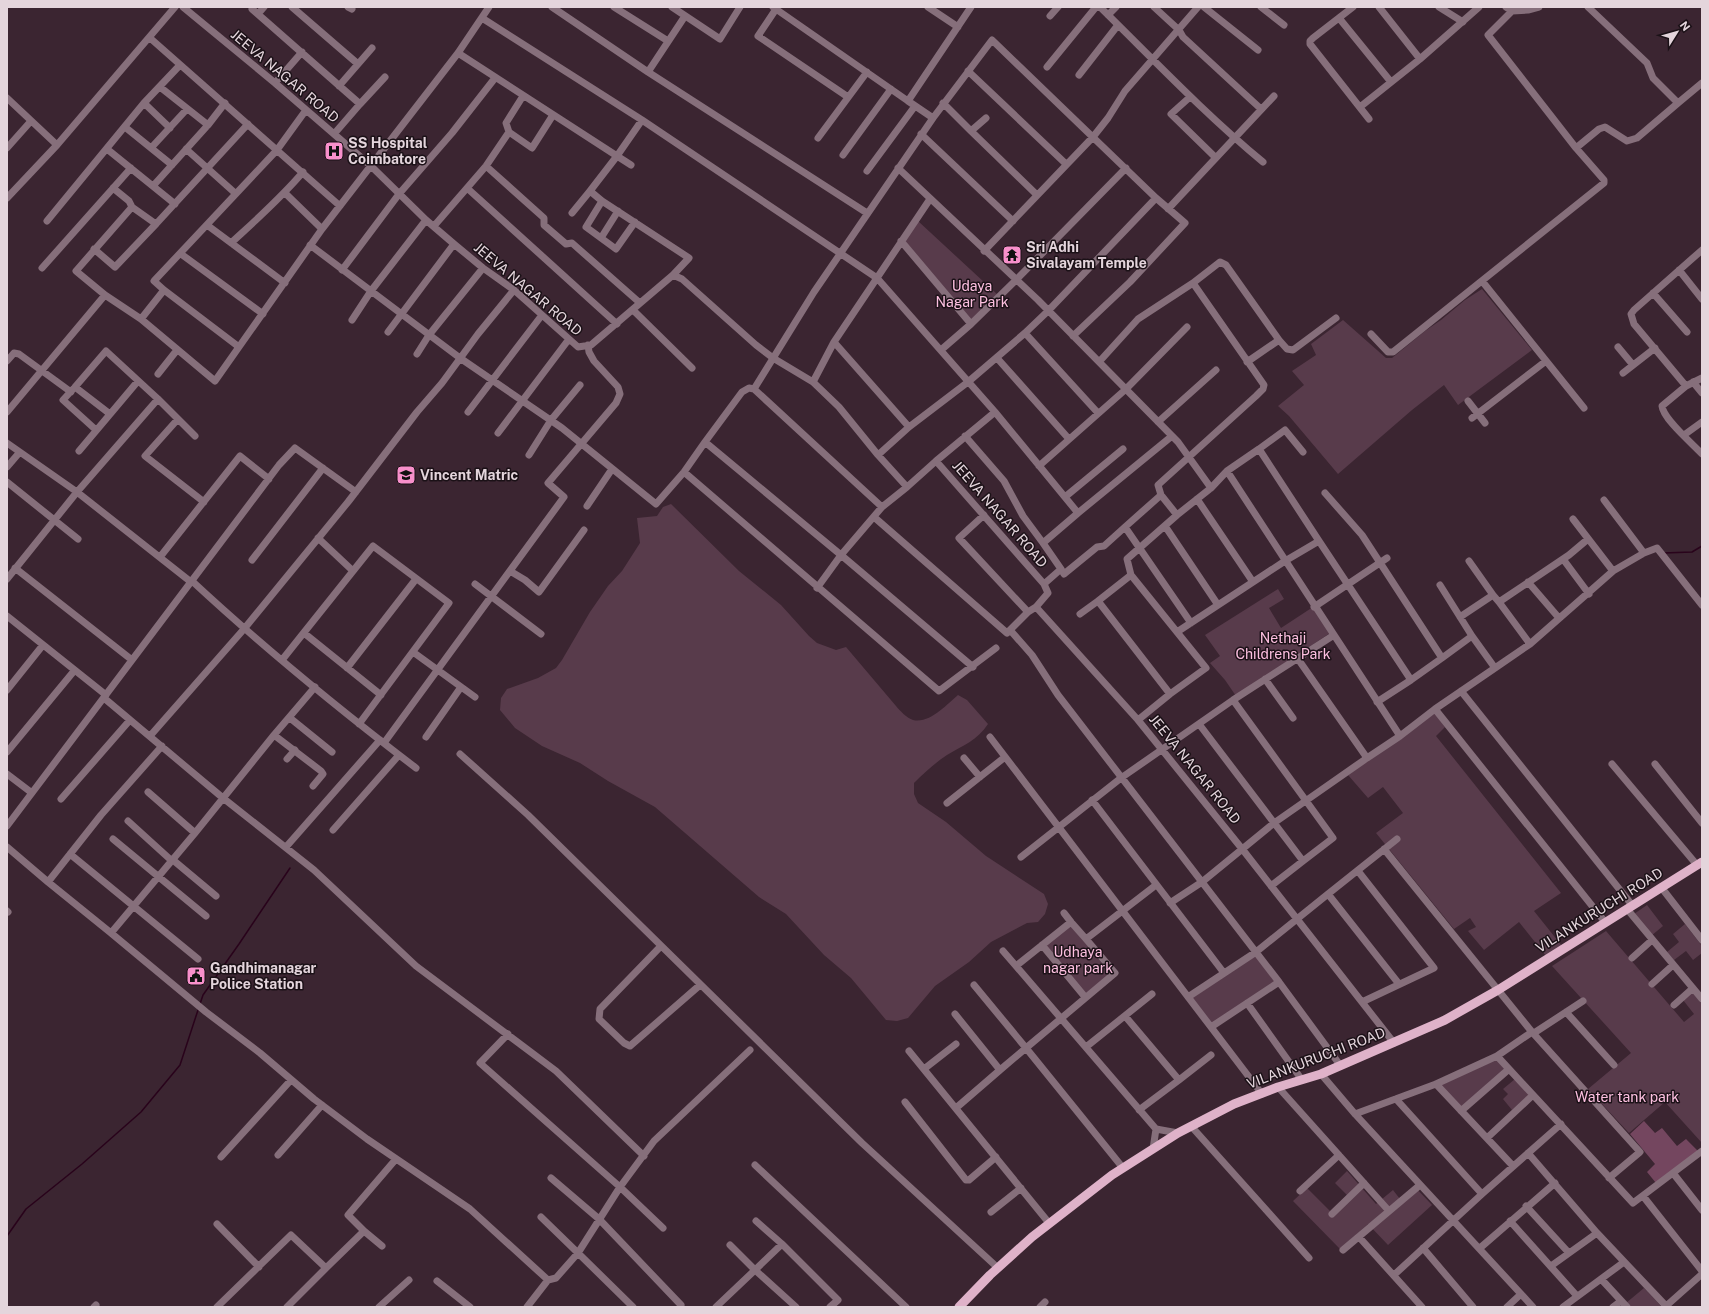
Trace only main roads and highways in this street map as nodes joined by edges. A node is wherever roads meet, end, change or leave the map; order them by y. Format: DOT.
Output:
graph roads {
  1 [pos="1699,864"];
  2 [pos="960,1307"];
  1 -- 2 [label="main road, VILANKURUCHI ROAD"];
}
